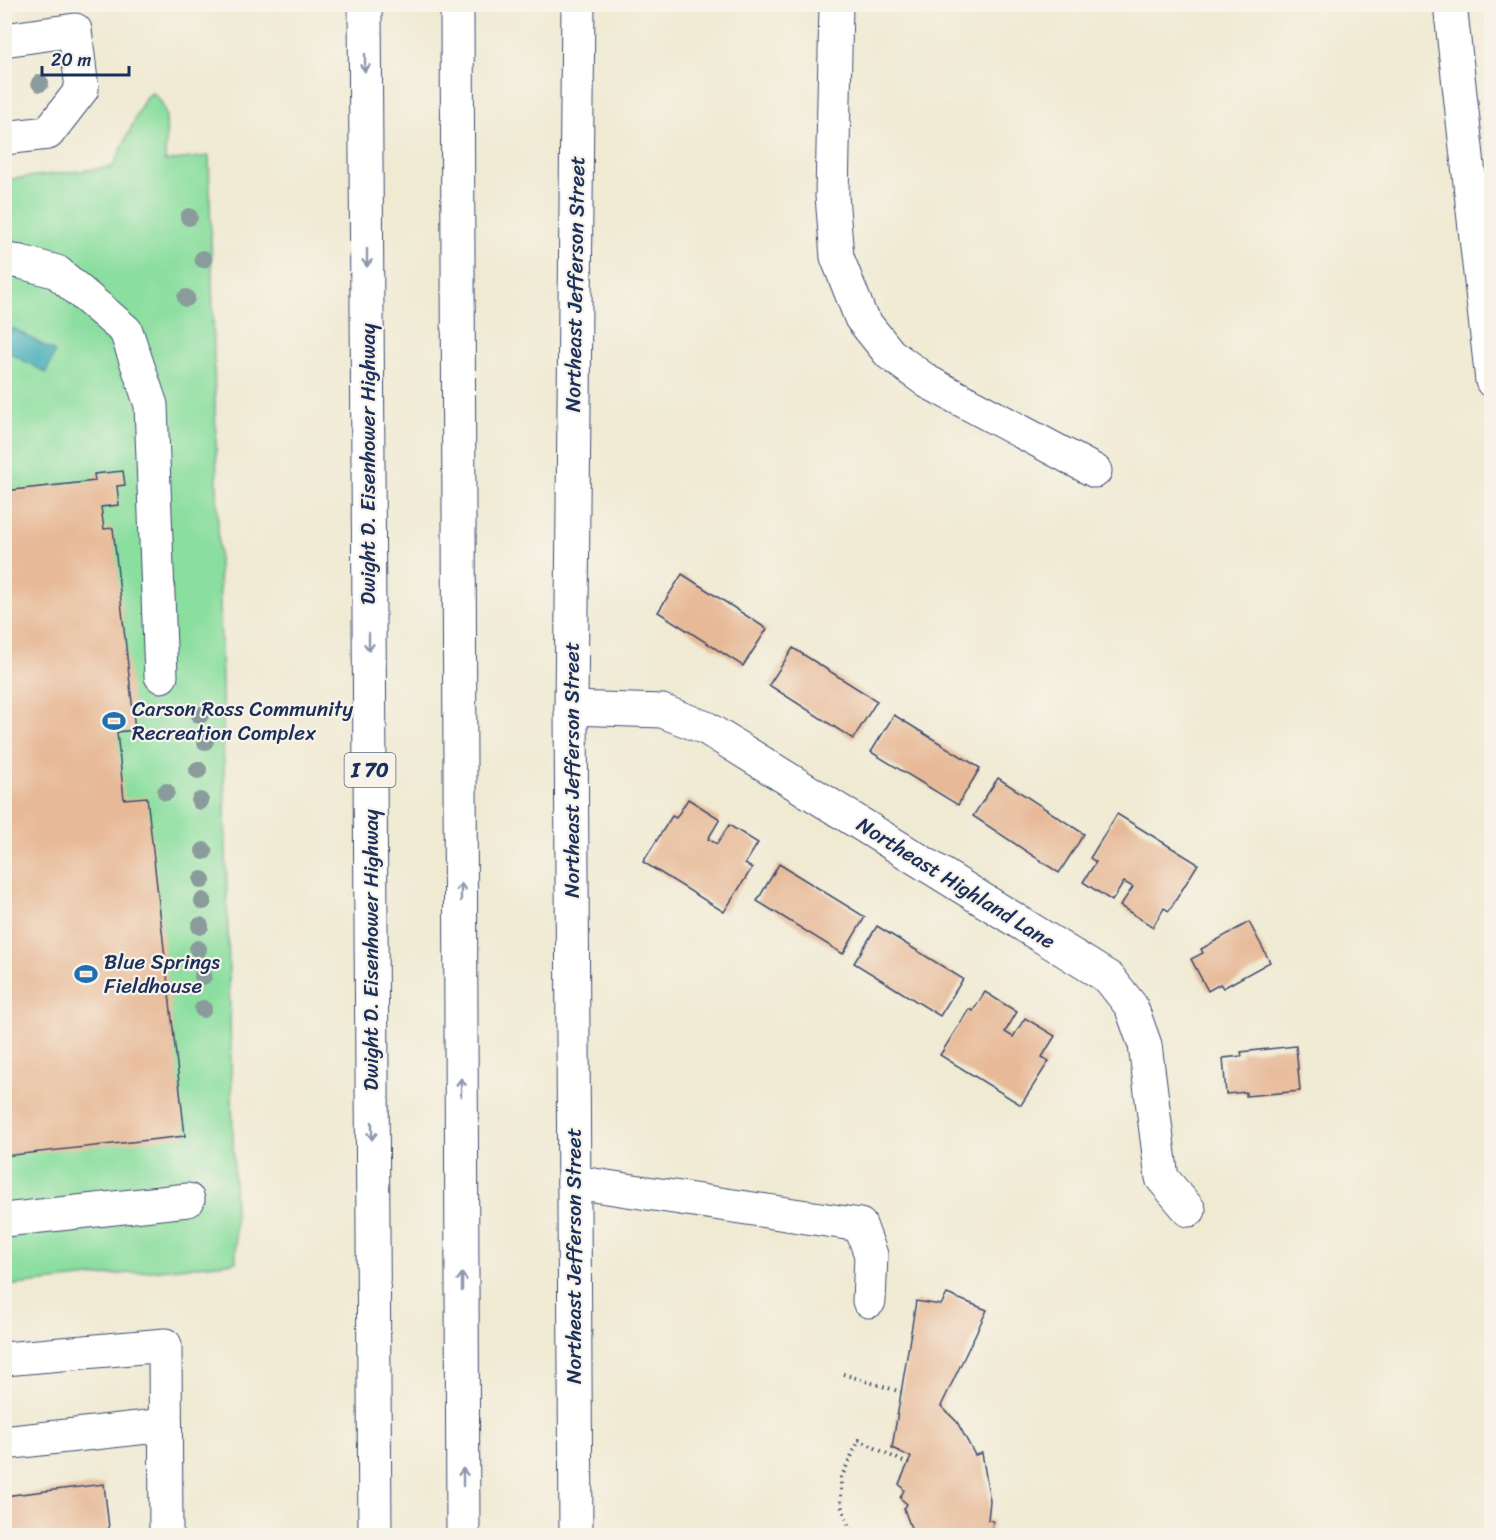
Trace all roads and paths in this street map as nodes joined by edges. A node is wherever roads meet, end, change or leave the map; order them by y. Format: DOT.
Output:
graph roads {
  1 [pos="365,4"];
  2 [pos="457,4"];
  3 [pos="578,4"];
  4 [pos="836,4"];
  5 [pos="1450,4"];
  6 [pos="4,40"];
  7 [pos="4,138"];
  8 [pos="1479,161"];
  9 [pos="4,260"];
  10 [pos="1491,381"];
  11 [pos="1095,471"];
  12 [pos="162,676"];
  13 [pos="571,708"];
  14 [pos="574,1182"];
  15 [pos="188,1200"];
  16 [pos="1189,1210"];
  17 [pos="4,1220"];
  18 [pos="869,1301"];
  19 [pos="4,1359"];
  20 [pos="843,1374"];
  21 [pos="901,1392"];
  22 [pos="165,1425"];
  23 [pos="4,1443"];
  24 [pos="908,1464"];
  25 [pos="166,1536"];
  26 [pos="375,1536"];
  27 [pos="463,1536"];
  28 [pos="576,1536"];
  29 [pos="854,1536"];
  1 -- 26 [label="main road, Dwight D. Eisenhower Highway / I 70, one-way"];
  27 -- 2 [label="main road, one-way"];
  3 -- 13 [label="main road, Northeast Jefferson Street"];
  4 -- 11 [label="main road"];
  5 -- 8 [label="main road"];
  6 -- 7 [label="main road"];
  8 -- 10 [label="main road"];
  9 -- 12 [label="main road"];
  13 -- 14 [label="main road, Northeast Jefferson Street"];
  13 -- 16 [label="main road, Northeast Highland Lane"];
  14 -- 18 [label="main road"];
  14 -- 28 [label="main road, Northeast Jefferson Street"];
  15 -- 17 [label="main road"];
  19 -- 22 [label="main road"];
  20 -- 21 [label="path"];
  22 -- 23 [label="main road"];
  22 -- 25 [label="main road"];
  24 -- 29 [label="path"];
}
